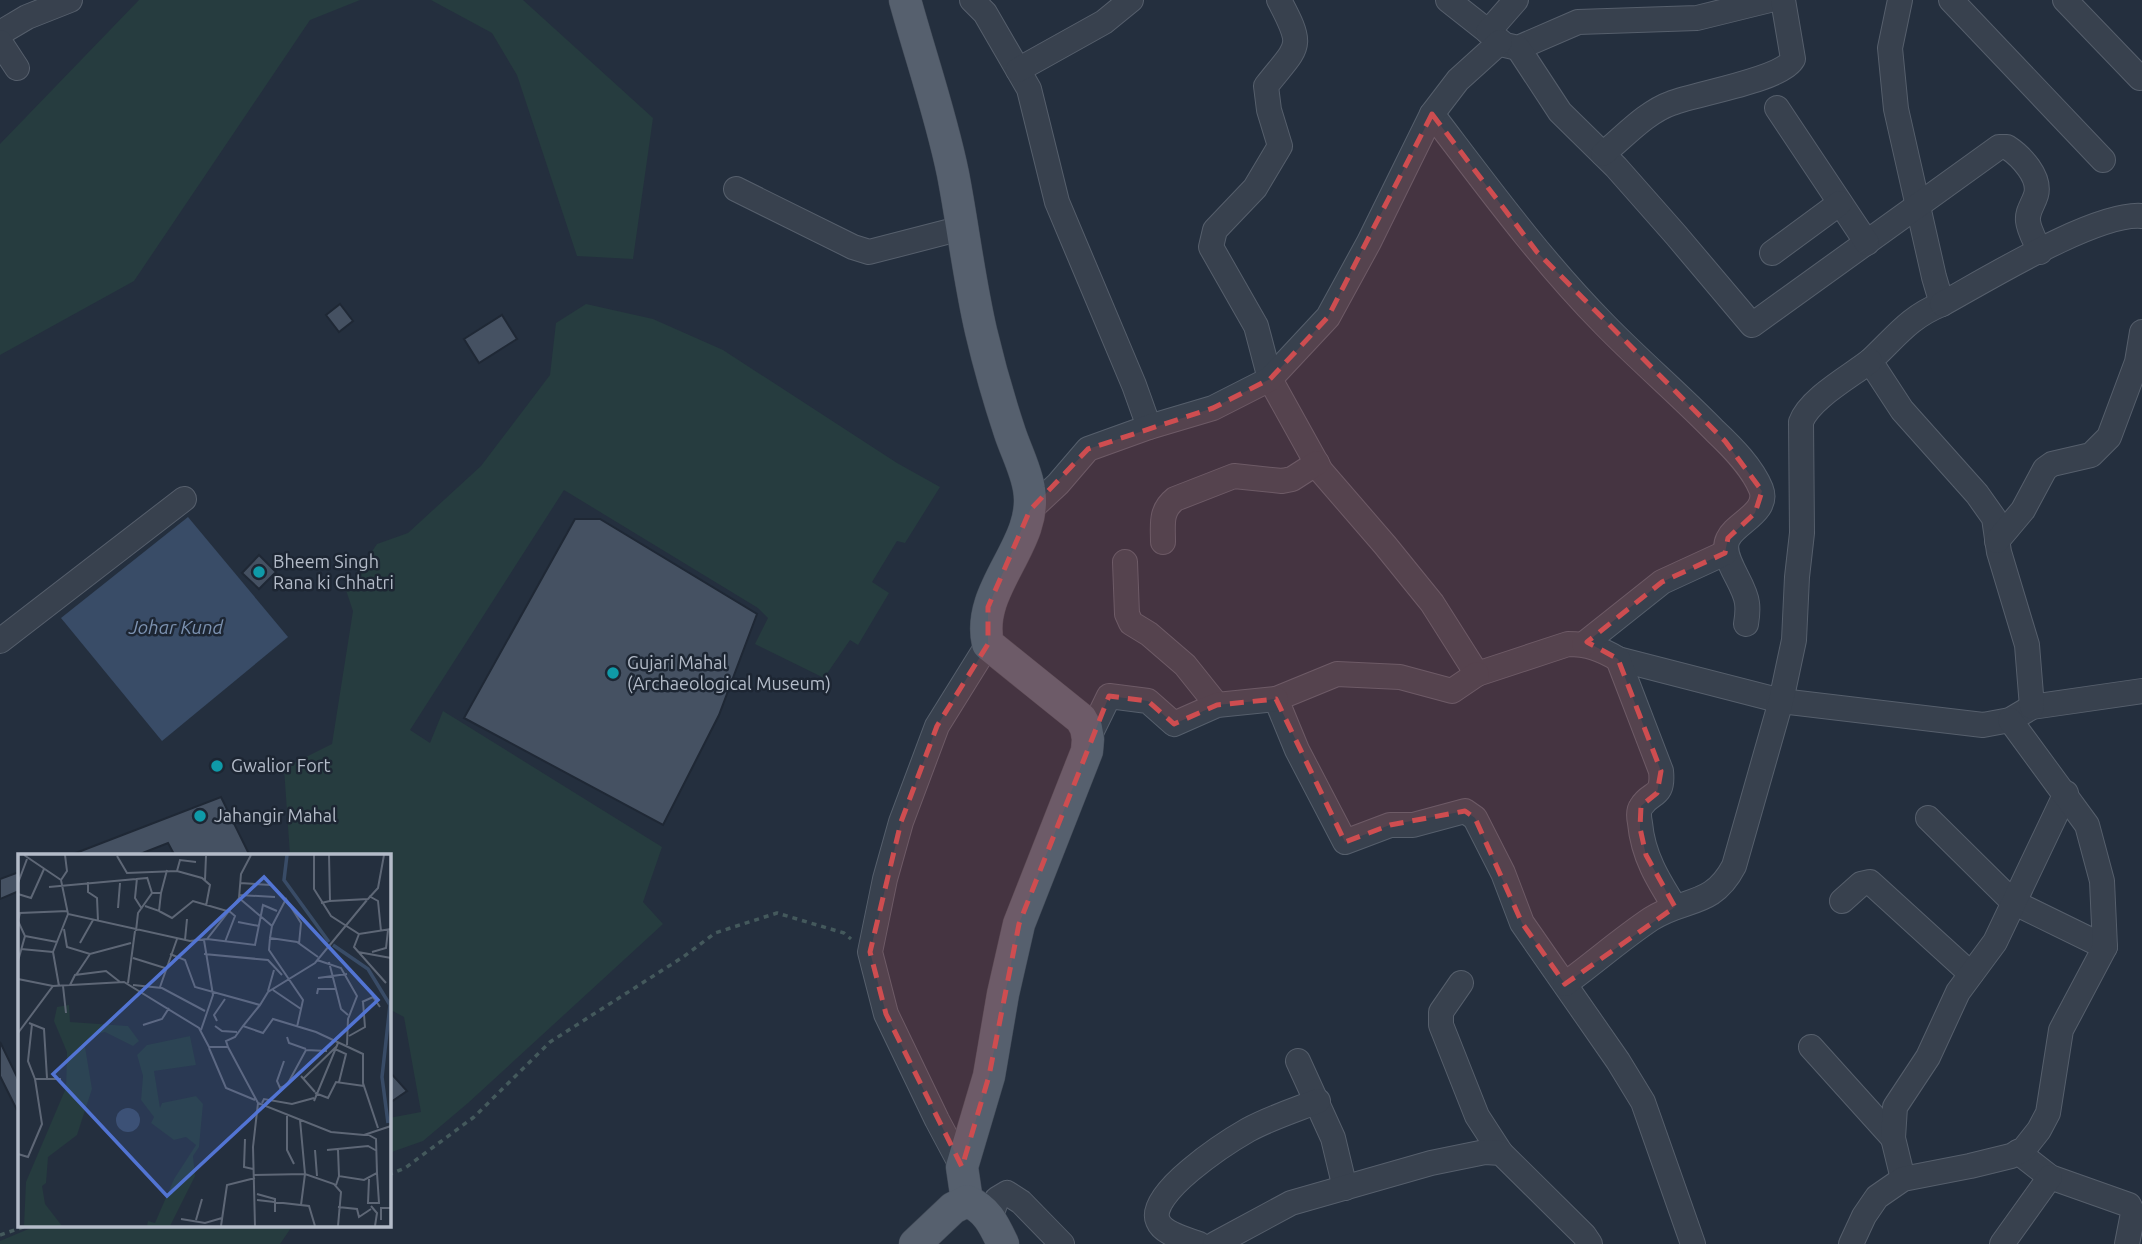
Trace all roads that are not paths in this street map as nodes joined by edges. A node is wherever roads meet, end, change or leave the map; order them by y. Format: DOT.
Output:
graph roads {
  1 [pos="71,0"];
  2 [pos="905,0"];
  3 [pos="972,0"];
  4 [pos="1131,0"];
  5 [pos="1279,0"];
  6 [pos="1448,0"];
  7 [pos="1517,0"];
  8 [pos="1770,0"];
  9 [pos="1783,0"];
  10 [pos="1900,0"];
  11 [pos="1951,0"];
  12 [pos="2065,0"];
  13 [pos="0,33"];
  14 [pos="1502,41"];
  15 [pos="0,42"];
  16 [pos="18,68"];
  17 [pos="1018,70"];
  18 [pos="2140,78"];
  19 [pos="1777,108"];
  20 [pos="1432,114"];
  21 [pos="1602,154"];
  22 [pos="2103,160"];
  23 [pos="736,189"];
  24 [pos="1840,203"];
  25 [pos="1918,207"];
  26 [pos="2142,216"];
  27 [pos="962,228"];
  28 [pos="1867,243"];
  29 [pos="2040,252"];
  30 [pos="1772,253"];
  31 [pos="1942,304"];
  32 [pos="2142,332"];
  33 [pos="1870,361"];
  34 [pos="1270,379"];
  35 [pos="1149,427"];
  36 [pos="1317,463"];
  37 [pos="184,499"];
  38 [pos="1030,510"];
  39 [pos="1997,541"];
  40 [pos="1163,542"];
  41 [pos="1725,553"];
  42 [pos="1125,562"];
  43 [pos="1746,624"];
  44 [pos="0,641"];
  45 [pos="988,644"];
  46 [pos="1584,644"];
  47 [pos="1618,659"];
  48 [pos="1476,674"];
  49 [pos="2142,691"];
  50 [pos="1276,699"];
  51 [pos="1781,701"];
  52 [pos="1217,705"];
  53 [pos="2032,707"];
  54 [pos="2010,720"];
  55 [pos="1088,739"];
  56 [pos="2066,793"];
  57 [pos="1928,818"];
  58 [pos="1842,901"];
  59 [pos="2013,902"];
  60 [pos="1675,907"];
  61 [pos="2105,947"];
  62 [pos="1971,974"];
  63 [pos="1461,983"];
  64 [pos="1565,984"];
  65 [pos="1811,1047"];
  66 [pos="1298,1061"];
  67 [pos="1318,1101"];
  68 [pos="1893,1138"];
  69 [pos="2018,1152"];
  70 [pos="1501,1153"];
  71 [pos="962,1167"];
  72 [pos="2050,1177"];
  73 [pos="1903,1179"];
  74 [pos="1345,1188"];
  75 [pos="987,1221"];
  76 [pos="915,1244"];
  77 [pos="1062,1244"];
  78 [pos="1199,1244"];
  79 [pos="1216,1244"];
  80 [pos="1590,1244"];
  81 [pos="1693,1244"];
  82 [pos="1851,1244"];
  83 [pos="2002,1244"];
  84 [pos="2127,1244"];
  1 -- 13 [label="street"];
  2 -- 27 [label="main road"];
  3 -- 17 [label="street"];
  4 -- 17 [label="street"];
  5 -- 34 [label="street"];
  6 -- 14 [label="street"];
  7 -- 14 [label="street"];
  8 -- 14 [label="street"];
  9 -- 21 [label="street"];
  10 -- 25 [label="street"];
  11 -- 22 [label="street"];
  12 -- 18 [label="street"];
  14 -- 20 [label="street"];
  14 -- 21 [label="street"];
  15 -- 16 [label="street"];
  17 -- 35 [label="street"];
  19 -- 24 [label="street"];
  20 -- 34 [label="street"];
  20 -- 41 [label="street"];
  21 -- 28 [label="street"];
  23 -- 27 [label="street"];
  24 -- 28 [label="street"];
  24 -- 30 [label="street"];
  25 -- 28 [label="street"];
  25 -- 29 [label="street"];
  25 -- 31 [label="street"];
  26 -- 29 [label="street"];
  27 -- 38 [label="main road"];
  29 -- 31 [label="street"];
  31 -- 33 [label="street"];
  32 -- 39 [label="street"];
  33 -- 39 [label="street"];
  33 -- 51 [label="street"];
  34 -- 35 [label="street"];
  34 -- 36 [label="street"];
  35 -- 38 [label="street"];
  36 -- 40 [label="street"];
  36 -- 48 [label="street"];
  37 -- 44 [label="street"];
  38 -- 45 [label="main road"];
  39 -- 53 [label="street"];
  41 -- 43 [label="street"];
  41 -- 46 [label="street"];
  42 -- 52 [label="street"];
  45 -- 55 [label="main road"];
  45 -- 71 [label="street"];
  46 -- 47 [label="street"];
  46 -- 48 [label="street"];
  47 -- 51 [label="street"];
  47 -- 60 [label="street"];
  48 -- 50 [label="street"];
  49 -- 53 [label="street"];
  50 -- 52 [label="street"];
  50 -- 64 [label="street"];
  51 -- 54 [label="street"];
  51 -- 60 [label="street"];
  52 -- 55 [label="street"];
  53 -- 54 [label="street"];
  54 -- 56 [label="street"];
  55 -- 71 [label="main road"];
  56 -- 59 [label="street"];
  56 -- 61 [label="street"];
  57 -- 59 [label="street"];
  58 -- 62 [label="street"];
  59 -- 61 [label="street"];
  59 -- 62 [label="street"];
  60 -- 64 [label="street"];
  61 -- 69 [label="street"];
  62 -- 68 [label="street"];
  63 -- 70 [label="street"];
  64 -- 81 [label="street"];
  65 -- 68 [label="street"];
  66 -- 67 [label="street"];
  67 -- 74 [label="street"];
  67 -- 78 [label="street"];
  68 -- 73 [label="street"];
  69 -- 72 [label="street"];
  69 -- 73 [label="street"];
  70 -- 74 [label="street"];
  70 -- 80 [label="street"];
  71 -- 75 [label="main road"];
  72 -- 83 [label="street"];
  72 -- 84 [label="street"];
  73 -- 82 [label="street"];
  74 -- 79 [label="street"];
  75 -- 76 [label="main road"];
  75 -- 77 [label="street"];
}
